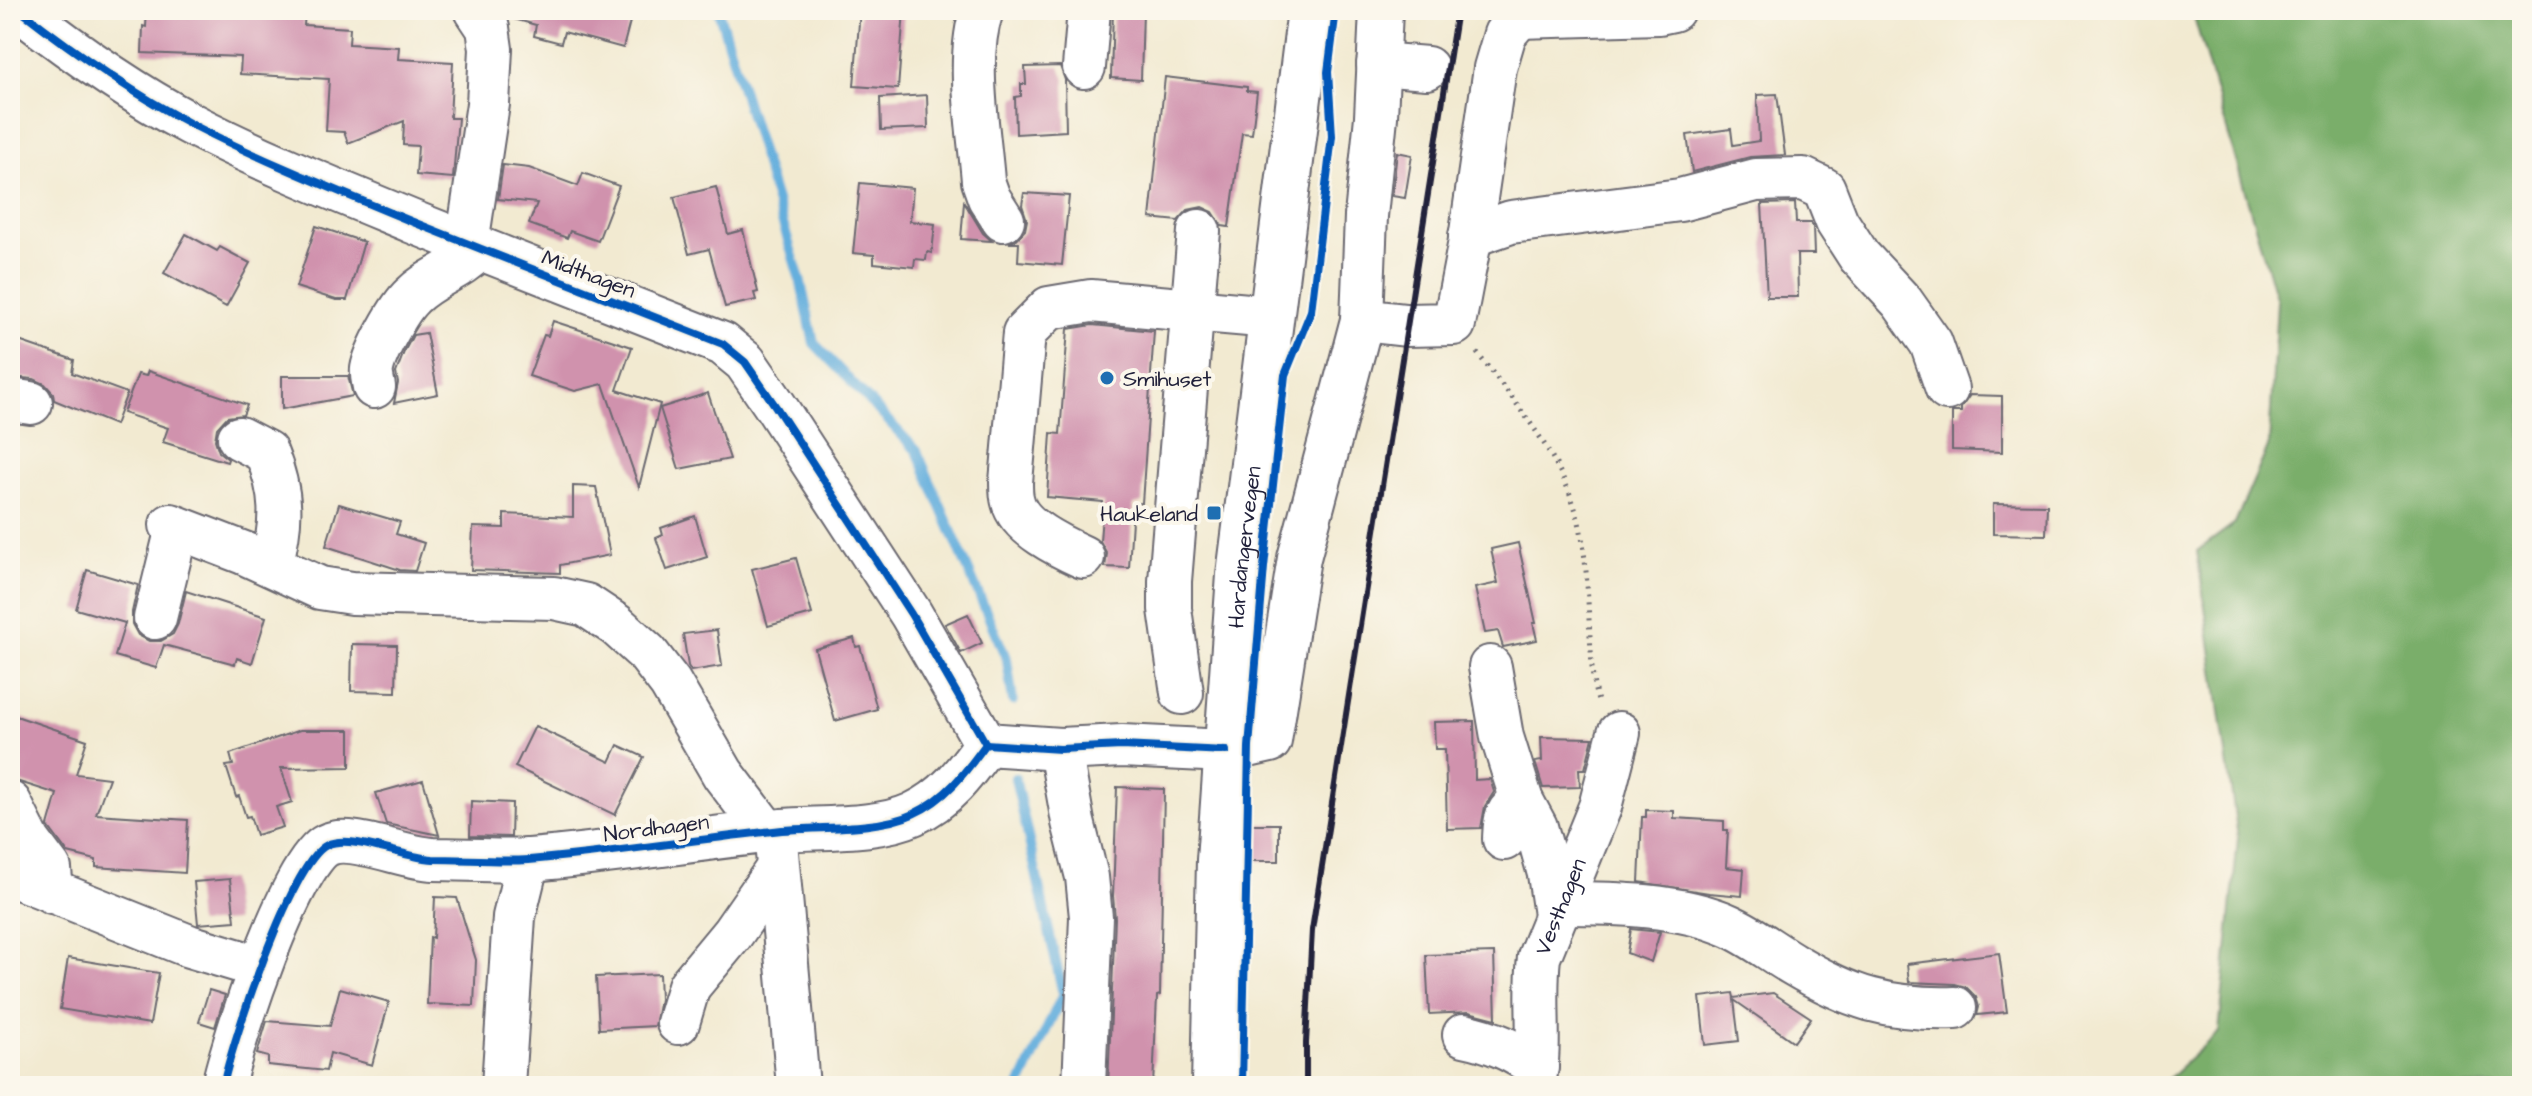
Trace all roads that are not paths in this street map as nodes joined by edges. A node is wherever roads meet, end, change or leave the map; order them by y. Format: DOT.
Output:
graph roads {
  1 [pos="20,10"];
  2 [pos="982,10"];
  3 [pos="1089,10"];
  4 [pos="1310,10"];
  5 [pos="1381,10"];
  6 [pos="1673,10"];
  7 [pos="1522,14"];
  8 [pos="485,16"];
  9 [pos="1378,64"];
  10 [pos="1084,67"];
  11 [pos="1427,68"];
  12 [pos="1003,220"];
  13 [pos="1199,231"];
  14 [pos="1470,236"];
  15 [pos="473,246"];
  16 [pos="1191,310"];
  17 [pos="1271,317"];
  18 [pos="1362,320"];
  19 [pos="374,387"];
  20 [pos="1947,389"];
  21 [pos="239,438"];
  22 [pos="1083,557"];
  23 [pos="271,565"];
  24 [pos="155,618"];
  25 [pos="1490,667"];
  26 [pos="1182,693"];
  27 [pos="1619,733"];
  28 [pos="986,744"];
  29 [pos="1060,749"];
  30 [pos="1226,751"];
  31 [pos="1522,801"];
  32 [pos="10,803"];
  33 [pos="1504,839"];
  34 [pos="773,844"];
  35 [pos="528,860"];
  36 [pos="10,871"];
  37 [pos="52,892"];
  38 [pos="1558,909"];
  39 [pos="259,967"];
  40 [pos="1955,1008"];
  41 [pos="678,1023"];
  42 [pos="1464,1035"];
  43 [pos="1535,1077"];
  44 [pos="223,1086"];
  45 [pos="503,1086"];
  46 [pos="798,1086"];
  47 [pos="1084,1086"];
  48 [pos="1214,1086"];
  1 -- 15 [label="street, Midthagen"];
  2 -- 12 [label="street"];
  3 -- 10 [label="street"];
  4 -- 17 [label="main road, Hardangervegen"];
  5 -- 9 [label="street"];
  6 -- 7 [label="street"];
  7 -- 14 [label="street"];
  8 -- 15 [label="street"];
  9 -- 11 [label="street"];
  9 -- 18 [label="street"];
  13 -- 16 [label="street"];
  14 -- 18 [label="street"];
  14 -- 20 [label="street"];
  15 -- 19 [label="street"];
  15 -- 28 [label="street, Midthagen"];
  16 -- 17 [label="street"];
  16 -- 22 [label="street"];
  16 -- 26 [label="street"];
  17 -- 30 [label="main road, Hardangervegen"];
  18 -- 30 [label="street"];
  21 -- 23 [label="street"];
  23 -- 24 [label="street, Nordhagen"];
  23 -- 34 [label="street, Nordhagen"];
  25 -- 31 [label="street"];
  27 -- 38 [label="street, Vesthagen"];
  28 -- 29 [label="street"];
  28 -- 34 [label="street, Nordhagen"];
  29 -- 30 [label="street"];
  29 -- 47 [label="street"];
  30 -- 48 [label="main road, Hardangervegen"];
  31 -- 33 [label="street"];
  31 -- 38 [label="street"];
  32 -- 37 [label="street"];
  34 -- 35 [label="street, Nordhagen"];
  34 -- 41 [label="street"];
  34 -- 46 [label="street"];
  35 -- 39 [label="street, Nordhagen"];
  35 -- 45 [label="street"];
  36 -- 37 [label="street"];
  37 -- 39 [label="street"];
  38 -- 40 [label="street"];
  38 -- 43 [label="street, Vesthagen"];
  39 -- 44 [label="street, Nordhagen"];
  42 -- 43 [label="street"];
}
